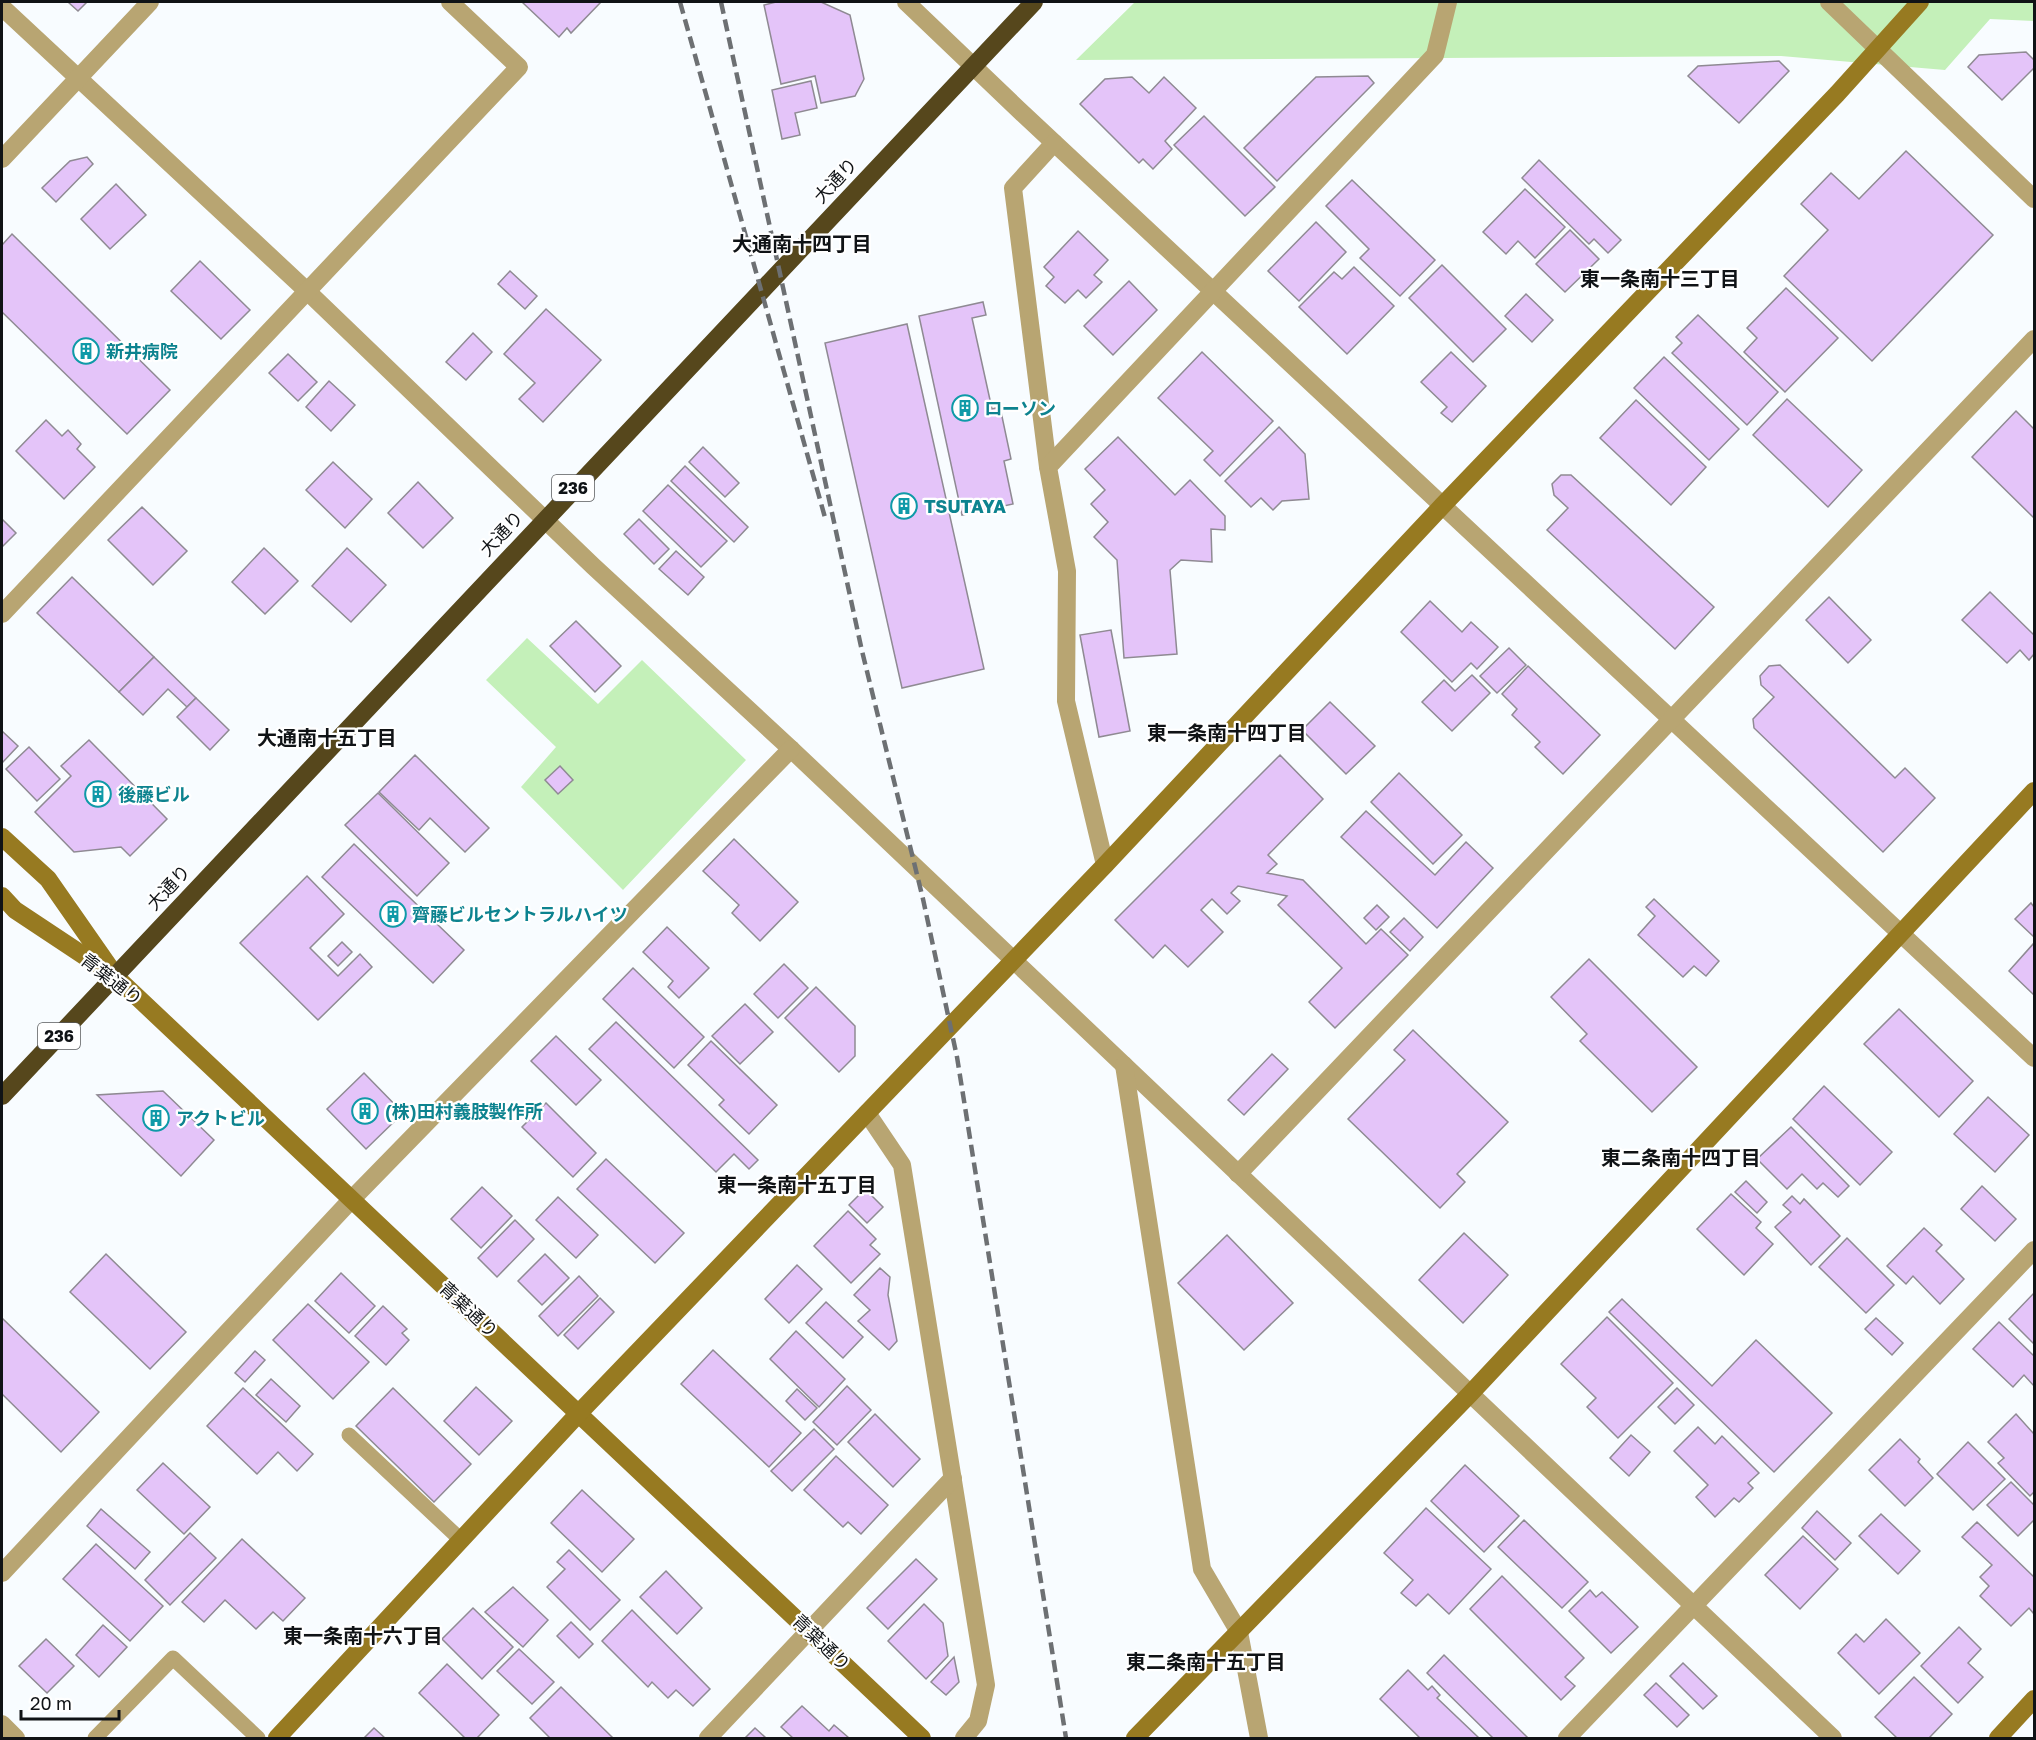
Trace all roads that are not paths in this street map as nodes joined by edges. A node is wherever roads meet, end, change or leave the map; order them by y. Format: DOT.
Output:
graph roads {
  1 [pos="150,2"];
  2 [pos="450,2"];
  3 [pos="906,2"];
  4 [pos="1034,2"];
  5 [pos="1448,2"];
  6 [pos="1829,2"];
  7 [pos="1920,2"];
  8 [pos="2,8"];
  9 [pos="1877,48"];
  10 [pos="972,65"];
  11 [pos="78,80"];
  12 [pos="1054,143"];
  13 [pos="2,159"];
  14 [pos="2034,198"];
  15 [pos="1214,290"];
  16 [pos="307,291"];
  17 [pos="2034,339"];
  18 [pos="1048,467"];
  19 [pos="1443,505"];
  20 [pos="544,519"];
  21 [pos="2,614"];
  22 [pos="1674,720"];
  23 [pos="791,750"];
  24 [pos="2034,791"];
  25 [pos="2,837"];
  26 [pos="1105,865"];
  27 [pos="2,896"];
  28 [pos="1901,933"];
  29 [pos="1013,960"];
  30 [pos="116,977"];
  31 [pos="2034,1058"];
  32 [pos="1124,1065"];
  33 [pos="2,1096"];
  34 [pos="867,1113"];
  35 [pos="1238,1174"];
  36 [pos="352,1199"];
  37 [pos="2034,1250"];
  38 [pos="1470,1394"];
  39 [pos="579,1413"];
  40 [pos="349,1435"];
  41 [pos="953,1478"];
  42 [pos="461,1540"];
  43 [pos="2,1573"];
  44 [pos="1694,1607"];
  45 [pos="810,1630"];
  46 [pos="1239,1632"];
  47 [pos="2034,1699"];
  48 [pos="2,1724"];
  49 [pos="16,1738"];
  50 [pos="95,1738"];
  51 [pos="258,1738"];
  52 [pos="277,1738"];
  53 [pos="708,1738"];
  54 [pos="922,1738"];
  55 [pos="964,1738"];
  56 [pos="1135,1738"];
  57 [pos="1258,1738"];
  58 [pos="1567,1738"];
  59 [pos="1833,1738"];
  60 [pos="1998,1738"];
  1 -- 11 [label="street"];
  2 -- 16 [label="street"];
  3 -- 10 [label="street"];
  4 -- 10 [label="highway, 大通り / 236"];
  5 -- 15 [label="street"];
  6 -- 9 [label="street"];
  7 -- 9 [label="street"];
  8 -- 11 [label="street"];
  9 -- 14 [label="street"];
  9 -- 19 [label="street"];
  10 -- 12 [label="street"];
  10 -- 20 [label="highway, 大通り / 236"];
  11 -- 13 [label="street"];
  11 -- 16 [label="street"];
  12 -- 15 [label="street"];
  12 -- 18 [label="street"];
  15 -- 18 [label="street"];
  15 -- 19 [label="street"];
  16 -- 20 [label="street"];
  16 -- 21 [label="street"];
  17 -- 22 [label="street"];
  18 -- 26 [label="street"];
  19 -- 22 [label="street"];
  19 -- 26 [label="street"];
  20 -- 23 [label="street"];
  20 -- 30 [label="highway, 大通り / 236"];
  22 -- 28 [label="street"];
  22 -- 35 [label="street"];
  23 -- 29 [label="street"];
  23 -- 36 [label="street"];
  24 -- 28 [label="street"];
  25 -- 30 [label="street"];
  26 -- 29 [label="street"];
  27 -- 30 [label="street, 青葉通り"];
  28 -- 31 [label="street"];
  28 -- 38 [label="street"];
  29 -- 32 [label="street"];
  29 -- 34 [label="street"];
  30 -- 33 [label="highway, 大通り / 236"];
  30 -- 36 [label="street, 青葉通り"];
  32 -- 35 [label="street"];
  32 -- 46 [label="street"];
  34 -- 39 [label="street"];
  34 -- 41 [label="street"];
  35 -- 38 [label="street"];
  36 -- 39 [label="street, 青葉通り"];
  36 -- 43 [label="street"];
  37 -- 44 [label="street"];
  38 -- 44 [label="street"];
  38 -- 46 [label="street"];
  39 -- 42 [label="street"];
  39 -- 45 [label="street, 青葉通り"];
  40 -- 42 [label="lane"];
  41 -- 45 [label="street"];
  41 -- 55 [label="street"];
  42 -- 52 [label="street"];
  44 -- 58 [label="street"];
  44 -- 59 [label="street"];
  45 -- 53 [label="street"];
  45 -- 54 [label="street, 青葉通り"];
  46 -- 56 [label="street"];
  46 -- 57 [label="street"];
  47 -- 60 [label="street"];
  48 -- 49 [label="street"];
  50 -- 51 [label="lane"];
}
